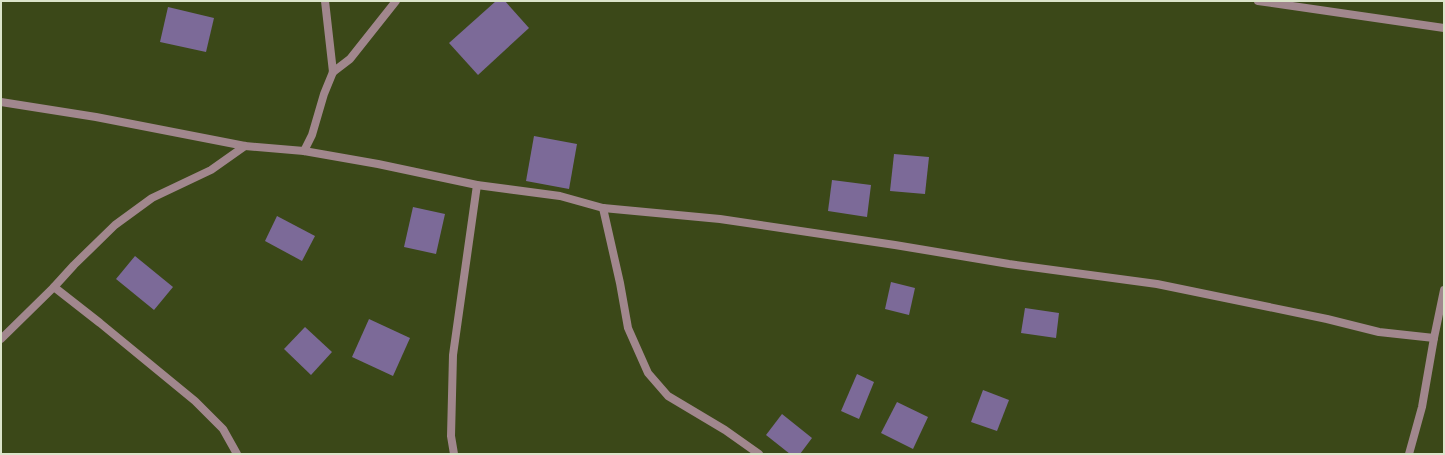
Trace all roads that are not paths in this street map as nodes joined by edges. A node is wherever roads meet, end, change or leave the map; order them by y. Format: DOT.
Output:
graph roads {
  1 [pos="325,1"];
  2 [pos="396,1"];
  3 [pos="1258,1"];
  4 [pos="1444,28"];
  5 [pos="333,72"];
  6 [pos="1,102"];
  7 [pos="245,146"];
  8 [pos="304,151"];
  9 [pos="477,185"];
  10 [pos="603,208"];
  11 [pos="54,288"];
  12 [pos="1444,290"];
  13 [pos="1434,338"];
  14 [pos="1,340"];
  15 [pos="237,454"];
  16 [pos="454,454"];
  17 [pos="760,454"];
  18 [pos="1409,454"];
  1 -- 5 [label="street"];
  2 -- 5 [label="street"];
  3 -- 4 [label="street"];
  5 -- 8 [label="street"];
  6 -- 7 [label="street"];
  7 -- 8 [label="street"];
  7 -- 11 [label="street"];
  8 -- 9 [label="street"];
  9 -- 10 [label="street"];
  9 -- 16 [label="street"];
  10 -- 13 [label="street"];
  10 -- 17 [label="street"];
  11 -- 14 [label="street"];
  11 -- 15 [label="street"];
  12 -- 13 [label="street"];
  13 -- 18 [label="street"];
}
